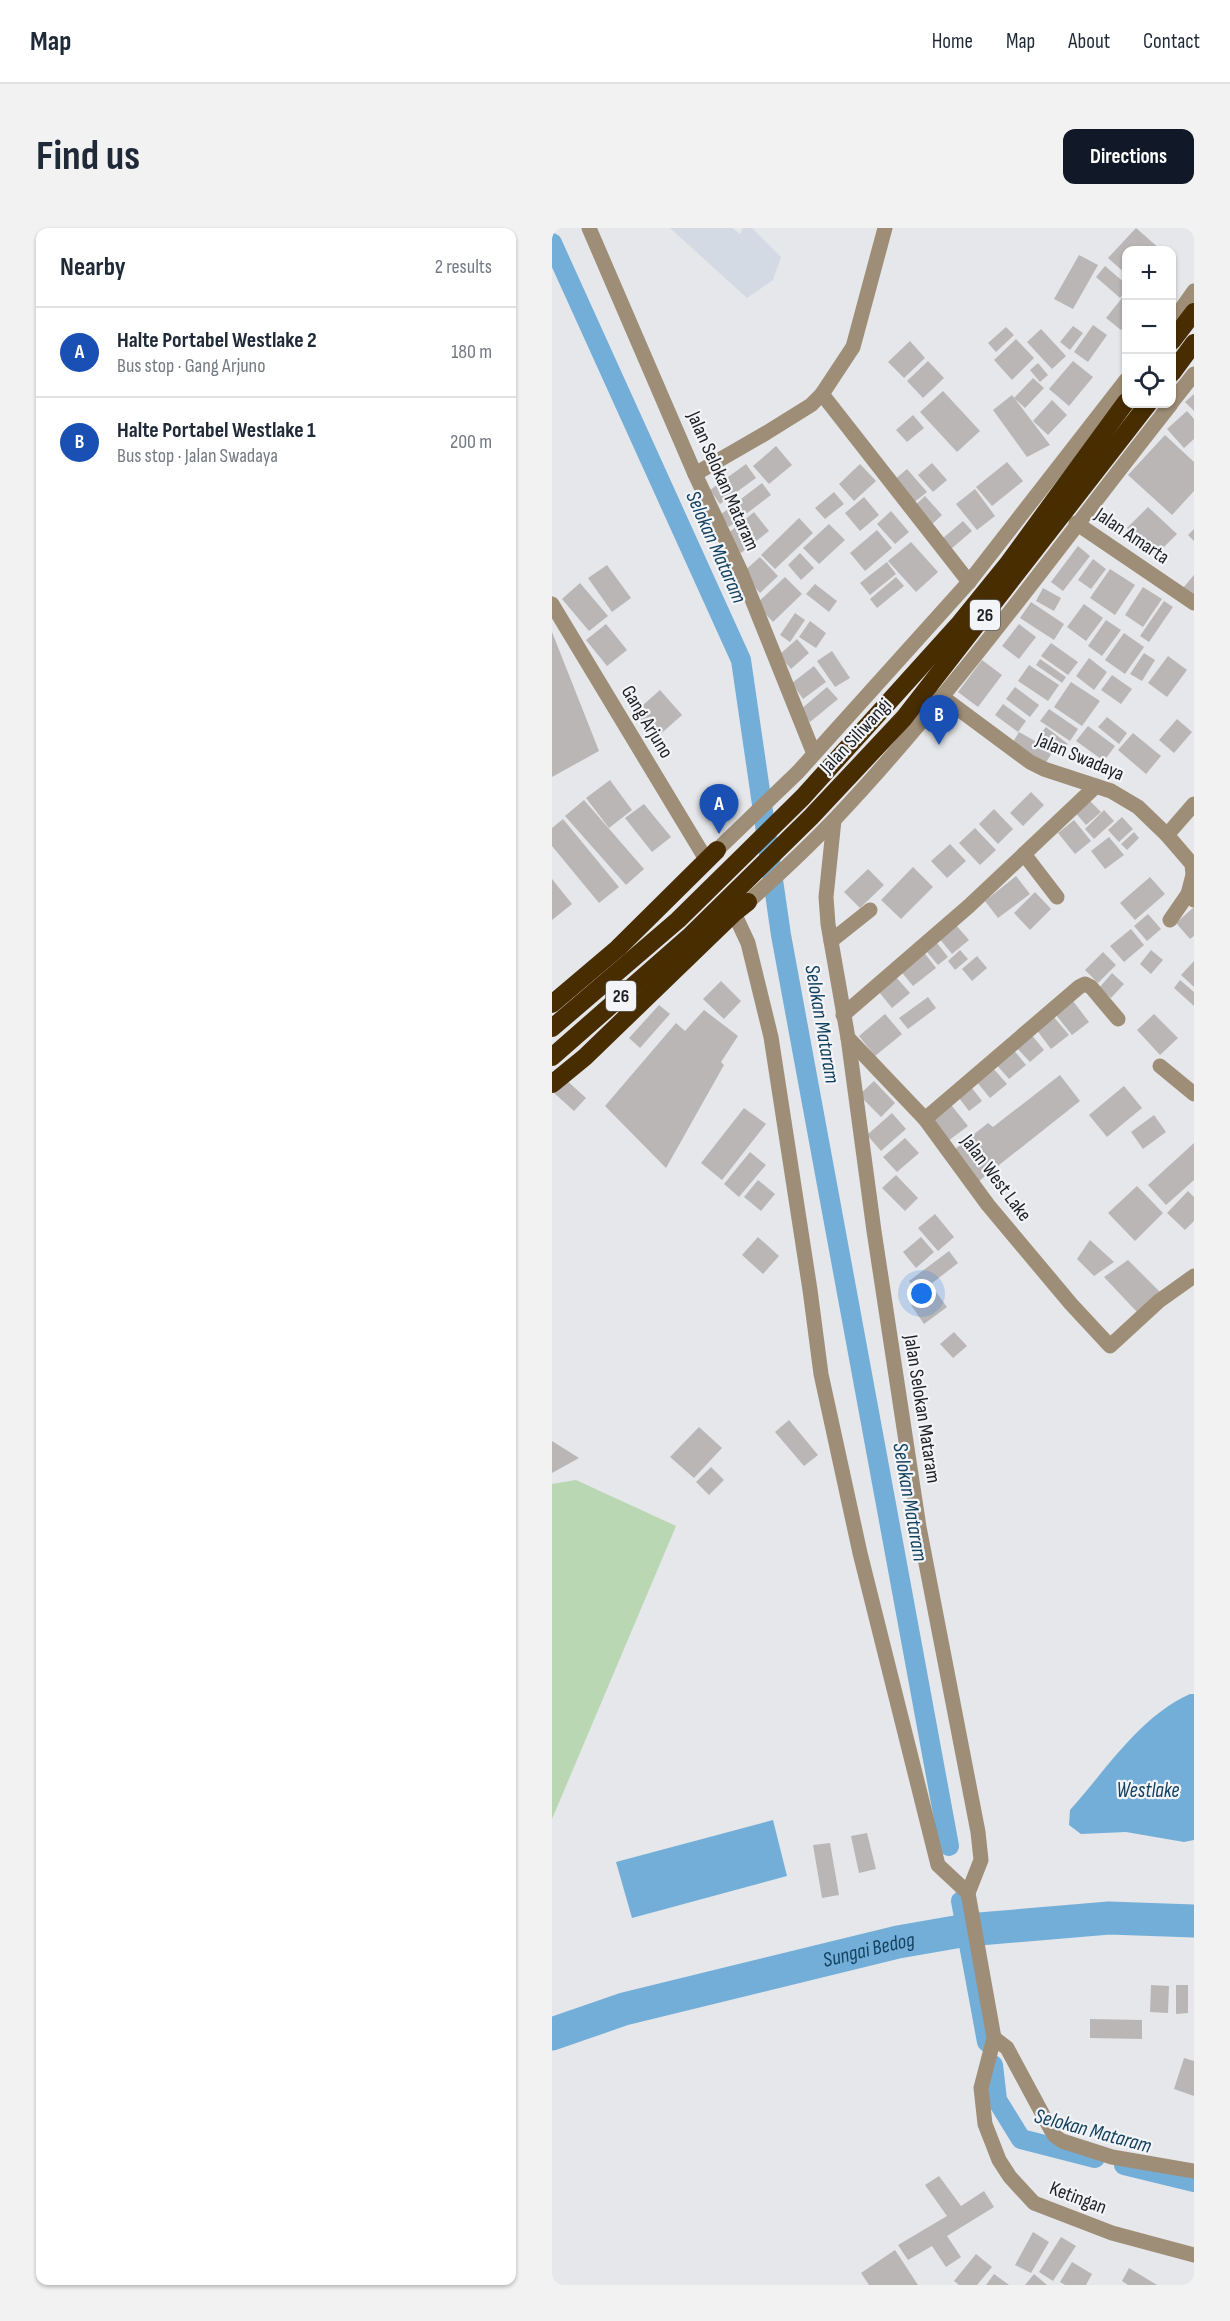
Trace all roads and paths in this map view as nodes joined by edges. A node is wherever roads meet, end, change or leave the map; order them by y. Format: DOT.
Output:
graph roads {
  1 [pos="589,228"];
  2 [pos="885,228"];
  3 [pos="1194,291"];
  4 [pos="1194,312"];
  5 [pos="1176,316"];
  6 [pos="1176,336"];
  7 [pos="1194,343"];
  8 [pos="1183,366"];
  9 [pos="1194,374"];
  10 [pos="1122,385"];
  11 [pos="822,394"];
  12 [pos="1176,397"];
  13 [pos="1122,407"];
  14 [pos="1145,408"];
  15 [pos="1167,408"];
  16 [pos="695,474"];
  17 [pos="1076,523"];
  18 [pos="969,582"];
  19 [pos="1194,603"];
  20 [pos="552,604"];
  21 [pos="941,696"];
  22 [pos="814,754"];
  23 [pos="1096,786"];
  24 [pos="1194,804"];
  25 [pos="834,820"];
  26 [pos="1167,835"];
  27 [pos="1024,854"];
  28 [pos="712,856"];
  29 [pos="1057,897"];
  30 [pos="1191,897"];
  31 [pos="741,908"];
  32 [pos="870,910"];
  33 [pos="1170,920"];
  34 [pos="831,941"];
  35 [pos="552,1004"];
  36 [pos="843,1015"];
  37 [pos="1119,1019"];
  38 [pos="552,1028"];
  39 [pos="848,1038"];
  40 [pos="552,1057"];
  41 [pos="1160,1066"];
  42 [pos="552,1084"];
  43 [pos="1194,1094"];
  44 [pos="925,1119"];
  45 [pos="1194,1276"];
  46 [pos="970,1900"];
  47 [pos="993,2031"];
  48 [pos="1194,2171"];
  49 [pos="1194,2255"];
  1 -- 16 [label="street, Jalan Selokan Mataram"];
  2 -- 11 [label="street"];
  3 -- 5 [label="street"];
  4 -- 6 [label="highway"];
  7 -- 8 [label="highway"];
  9 -- 12 [label="street"];
  10 -- 18 [label="street"];
  11 -- 16 [label="street"];
  11 -- 18 [label="street"];
  13 -- 38 [label="highway, Jalan Siliwangi / 26"];
  14 -- 40 [label="highway, Jalan Siliwangi / 26"];
  15 -- 17 [label="street"];
  16 -- 22 [label="street, Jalan Selokan Mataram"];
  17 -- 19 [label="street, Jalan Amarta"];
  17 -- 21 [label="street"];
  18 -- 22 [label="street"];
  20 -- 28 [label="street, Gang Arjuno"];
  21 -- 23 [label="street, Jalan Swadaya"];
  21 -- 25 [label="street"];
  22 -- 28 [label="street"];
  23 -- 26 [label="street, Jalan Swadaya"];
  23 -- 27 [label="street"];
  24 -- 26 [label="street"];
  25 -- 31 [label="street"];
  25 -- 34 [label="street, Jalan Selokan Mataram"];
  26 -- 30 [label="street, Jalan Swadaya"];
  27 -- 29 [label="street"];
  27 -- 36 [label="street"];
  28 -- 35 [label="highway"];
  30 -- 33 [label="street"];
  31 -- 42 [label="highway"];
  31 -- 46 [label="street"];
  32 -- 34 [label="street"];
  34 -- 36 [label="street, Jalan Selokan Mataram"];
  36 -- 39 [label="street, Jalan Selokan Mataram"];
  37 -- 44 [label="street"];
  39 -- 44 [label="street, Jalan West Lake"];
  39 -- 46 [label="street, Jalan Selokan Mataram"];
  41 -- 43 [label="street"];
  44 -- 45 [label="street, Jalan West Lake"];
  46 -- 47 [label="street"];
  47 -- 48 [label="street"];
  47 -- 49 [label="street, Ketingan"];
}
